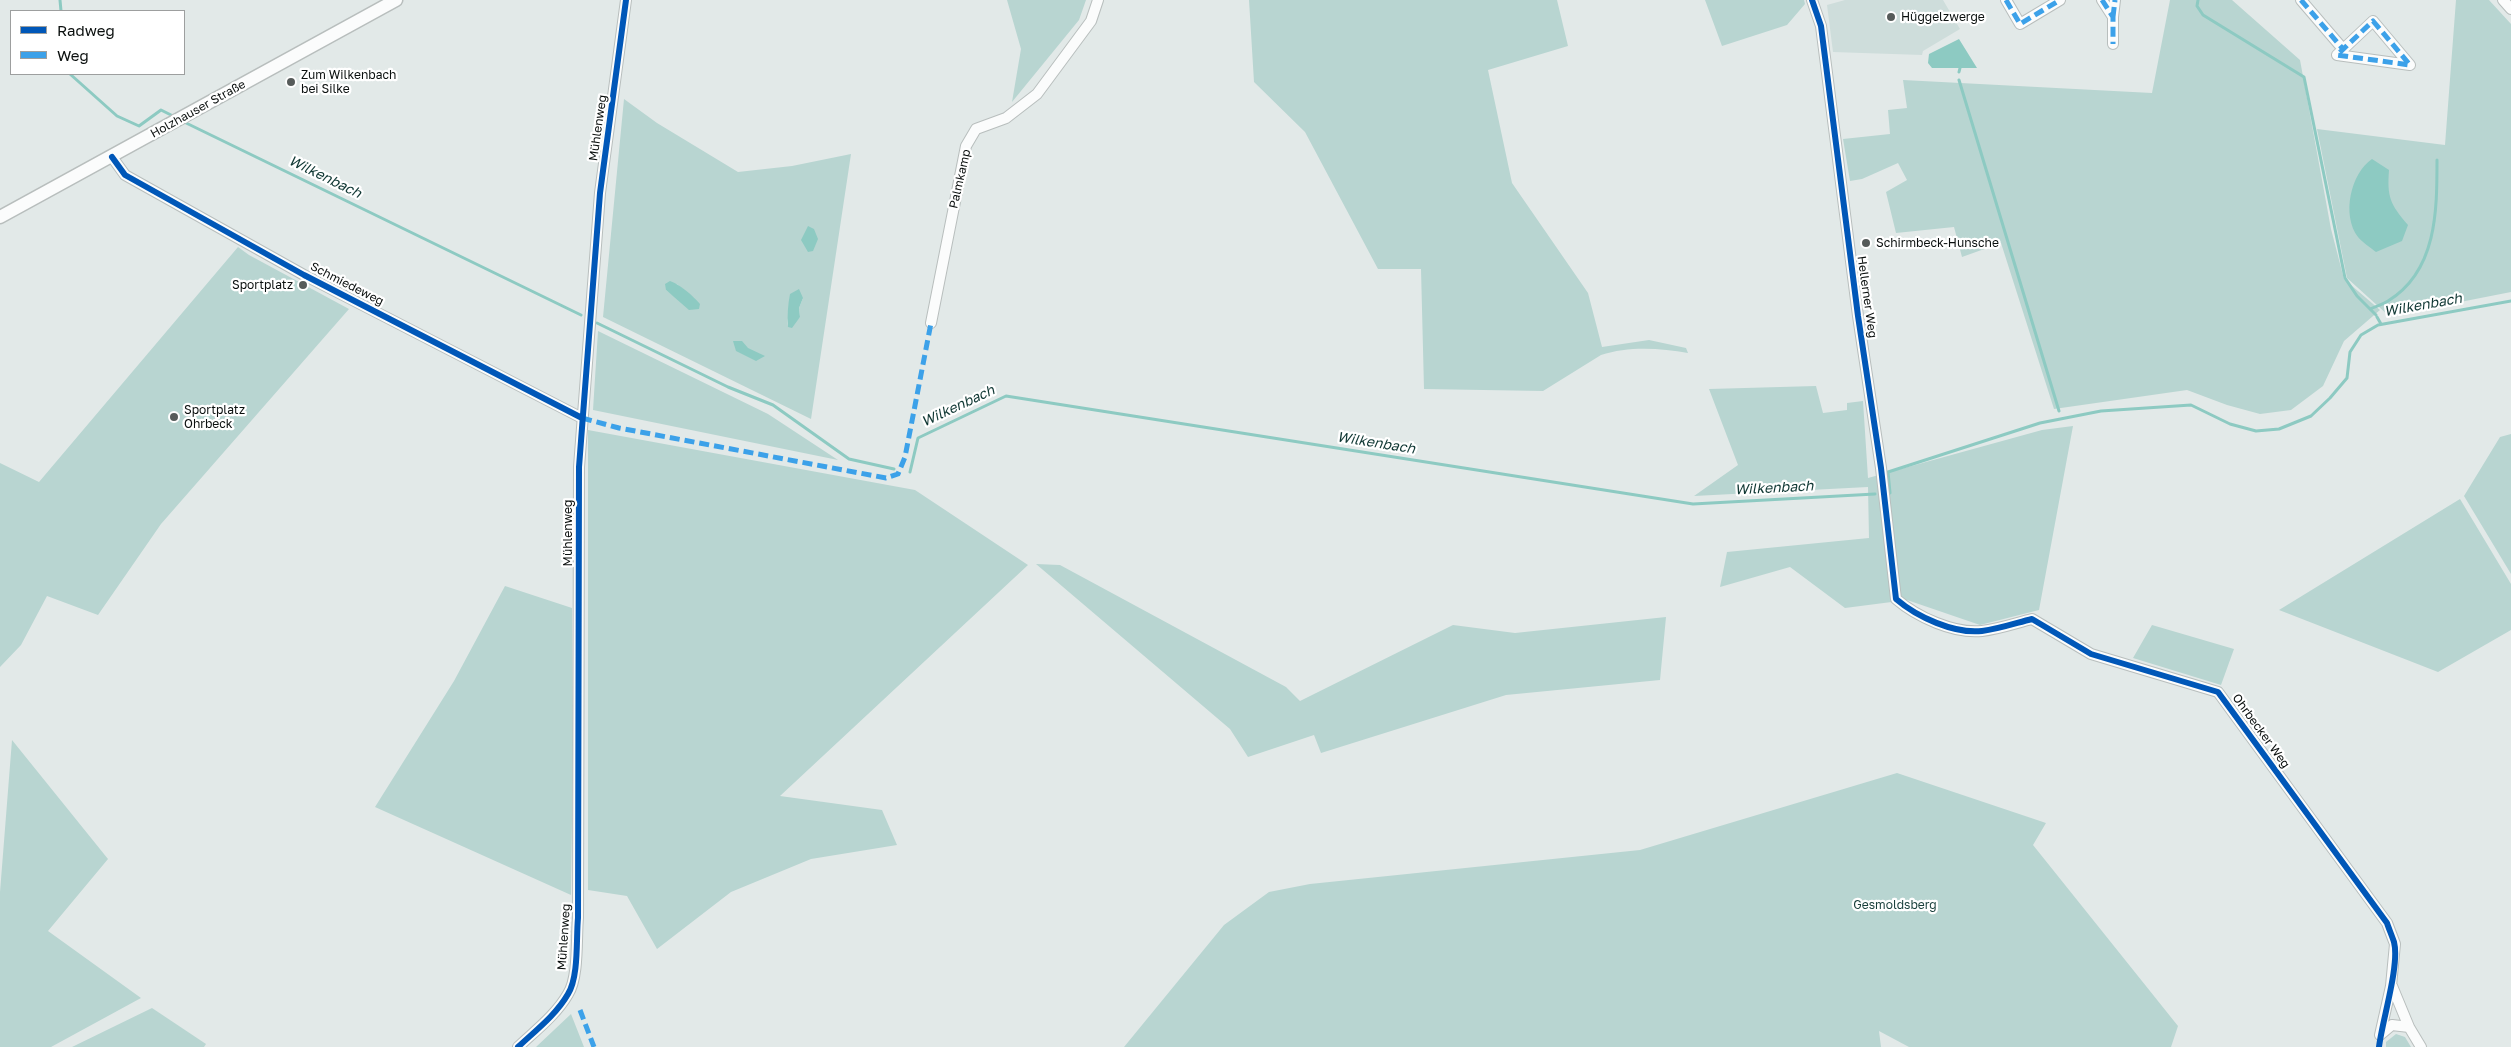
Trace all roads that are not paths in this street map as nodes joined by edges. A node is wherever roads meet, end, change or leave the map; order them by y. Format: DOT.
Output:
graph roads {
  1 [pos="396,0"];
  2 [pos="626,0"];
  3 [pos="1098,0"];
  4 [pos="1812,0"];
  5 [pos="2006,0"];
  6 [pos="2060,0"];
  7 [pos="2102,0"];
  8 [pos="2115,0"];
  9 [pos="2301,0"];
  10 [pos="2503,0"];
  11 [pos="2511,9"];
  12 [pos="2113,17"];
  13 [pos="2113,44"];
  14 [pos="2343,49"];
  15 [pos="112,156"];
  16 [pos="0,217"];
  17 [pos="931,323"];
  18 [pos="582,418"];
  19 [pos="1896,599"];
  20 [pos="2391,986"];
  21 [pos="2409,1027"];
  22 [pos="518,1047"];
  23 [pos="2420,1047"];
  1 -- 15 [label="street, Holzhauser Straße"];
  2 -- 18 [label="street, Mühlenweg"];
  3 -- 17 [label="street, Palmkamp"];
  4 -- 19 [label="street, Hellerner Weg"];
  5 -- 6 [label="street"];
  7 -- 12 [label="street"];
  8 -- 12 [label="street"];
  9 -- 14 [label="street"];
  10 -- 11 [label="street"];
  12 -- 13 [label="street"];
  14 -- 14 [label="street"];
  15 -- 16 [label="street, Holzhauser Straße"];
  15 -- 18 [label="street, Schmiedeweg"];
  18 -- 22 [label="street, Mühlenweg"];
  19 -- 20 [label="street, Ohrbecker Weg"];
  20 -- 21 [label="street, Ohrbecker Weg"];
  20 -- 21 [label="street, Ohrbecker Weg"];
  21 -- 23 [label="street, Ohrbecker Weg"];
}
